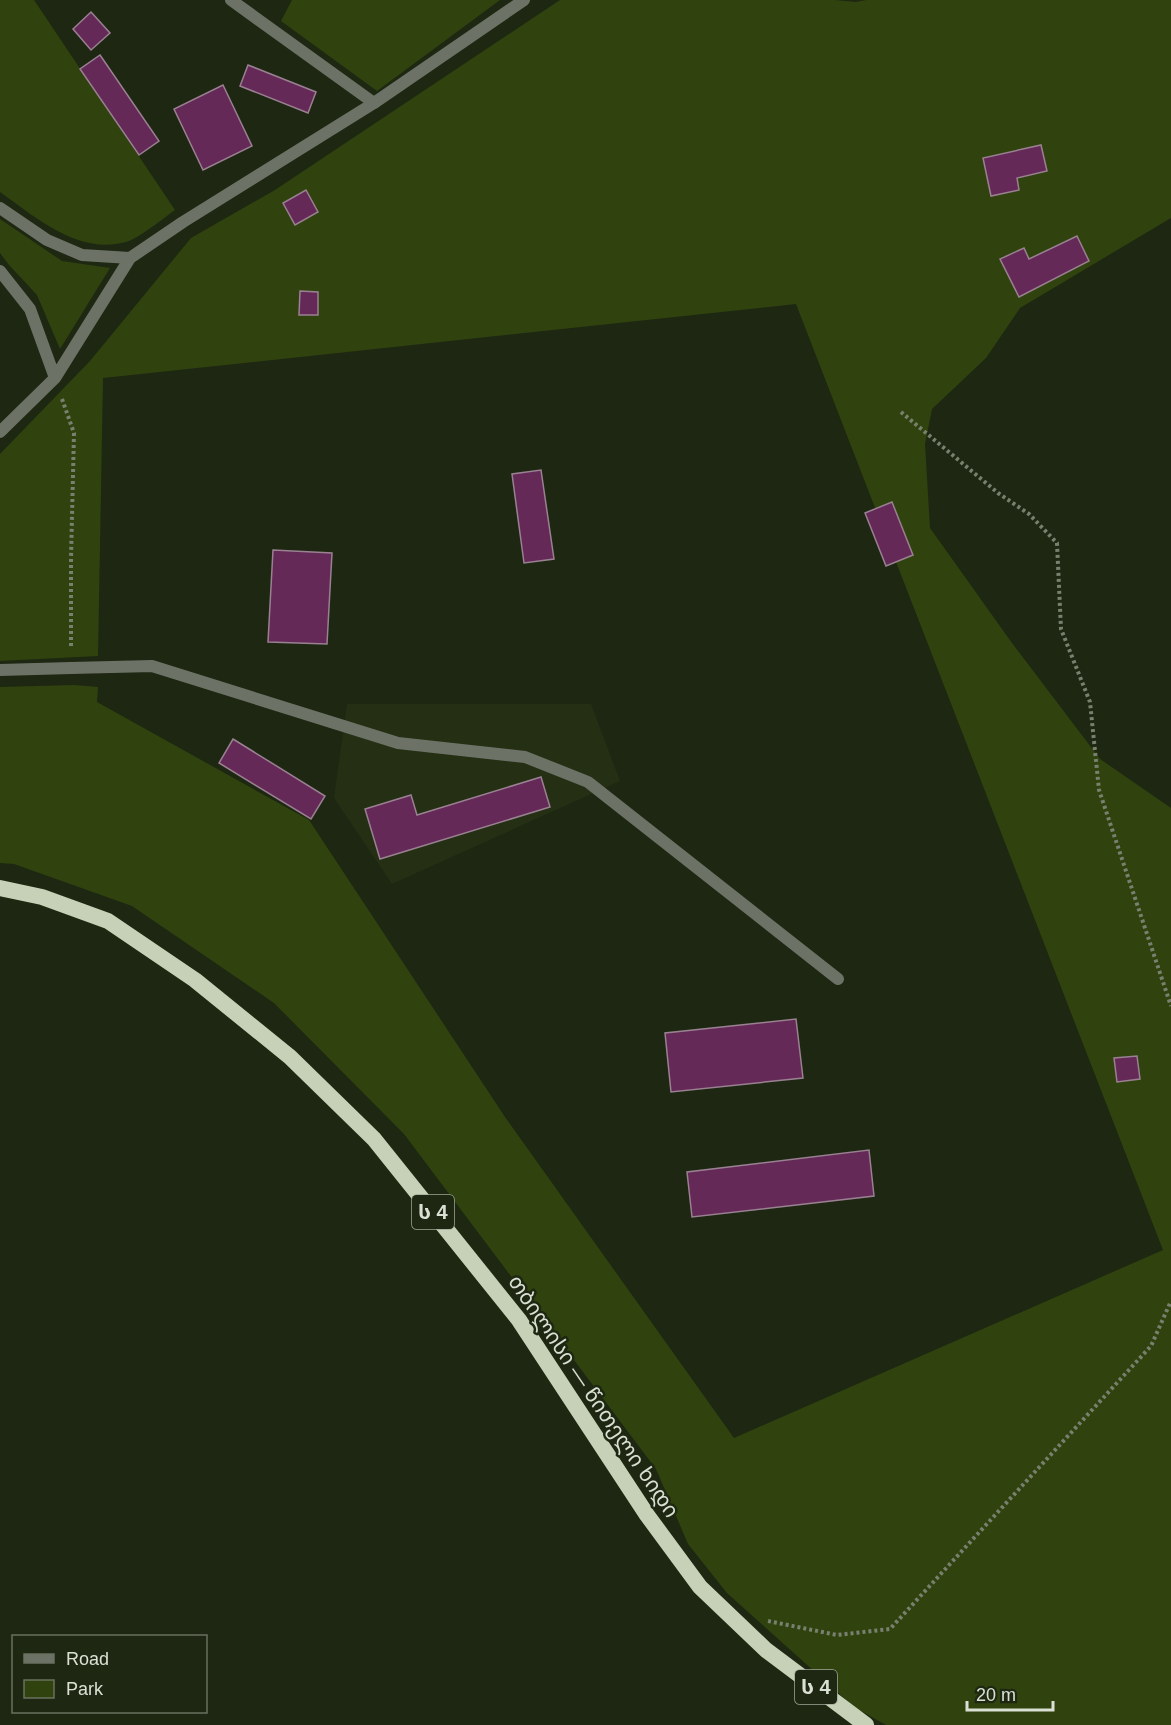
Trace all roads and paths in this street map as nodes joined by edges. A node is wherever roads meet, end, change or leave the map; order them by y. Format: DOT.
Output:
graph roads {
  1 [pos="231,0"];
  2 [pos="524,0"];
  3 [pos="374,103"];
  4 [pos="0,208"];
  5 [pos="130,258"];
  6 [pos="0,271"];
  7 [pos="55,378"];
  8 [pos="901,412"];
  9 [pos="0,432"];
  10 [pos="71,668"];
  11 [pos="0,670"];
  12 [pos="0,888"];
  13 [pos="838,980"];
  14 [pos="1171,1006"];
  15 [pos="1171,1301"];
  16 [pos="726,1612"];
  17 [pos="866,1725"];
  1 -- 3 [label="street"];
  2 -- 3 [label="street"];
  3 -- 5 [label="street"];
  4 -- 5 [label="street"];
  5 -- 7 [label="street"];
  6 -- 7 [label="street"];
  7 -- 9 [label="street"];
  7 -- 10 [label="path"];
  8 -- 14 [label="path"];
  10 -- 11 [label="street"];
  10 -- 13 [label="street"];
  12 -- 16 [label="highway, თბილისი — წითელი ხიდი / ს 4"];
  15 -- 16 [label="path"];
  16 -- 17 [label="highway, თბილისი — წითელი ხიდი / ს 4"];
}
